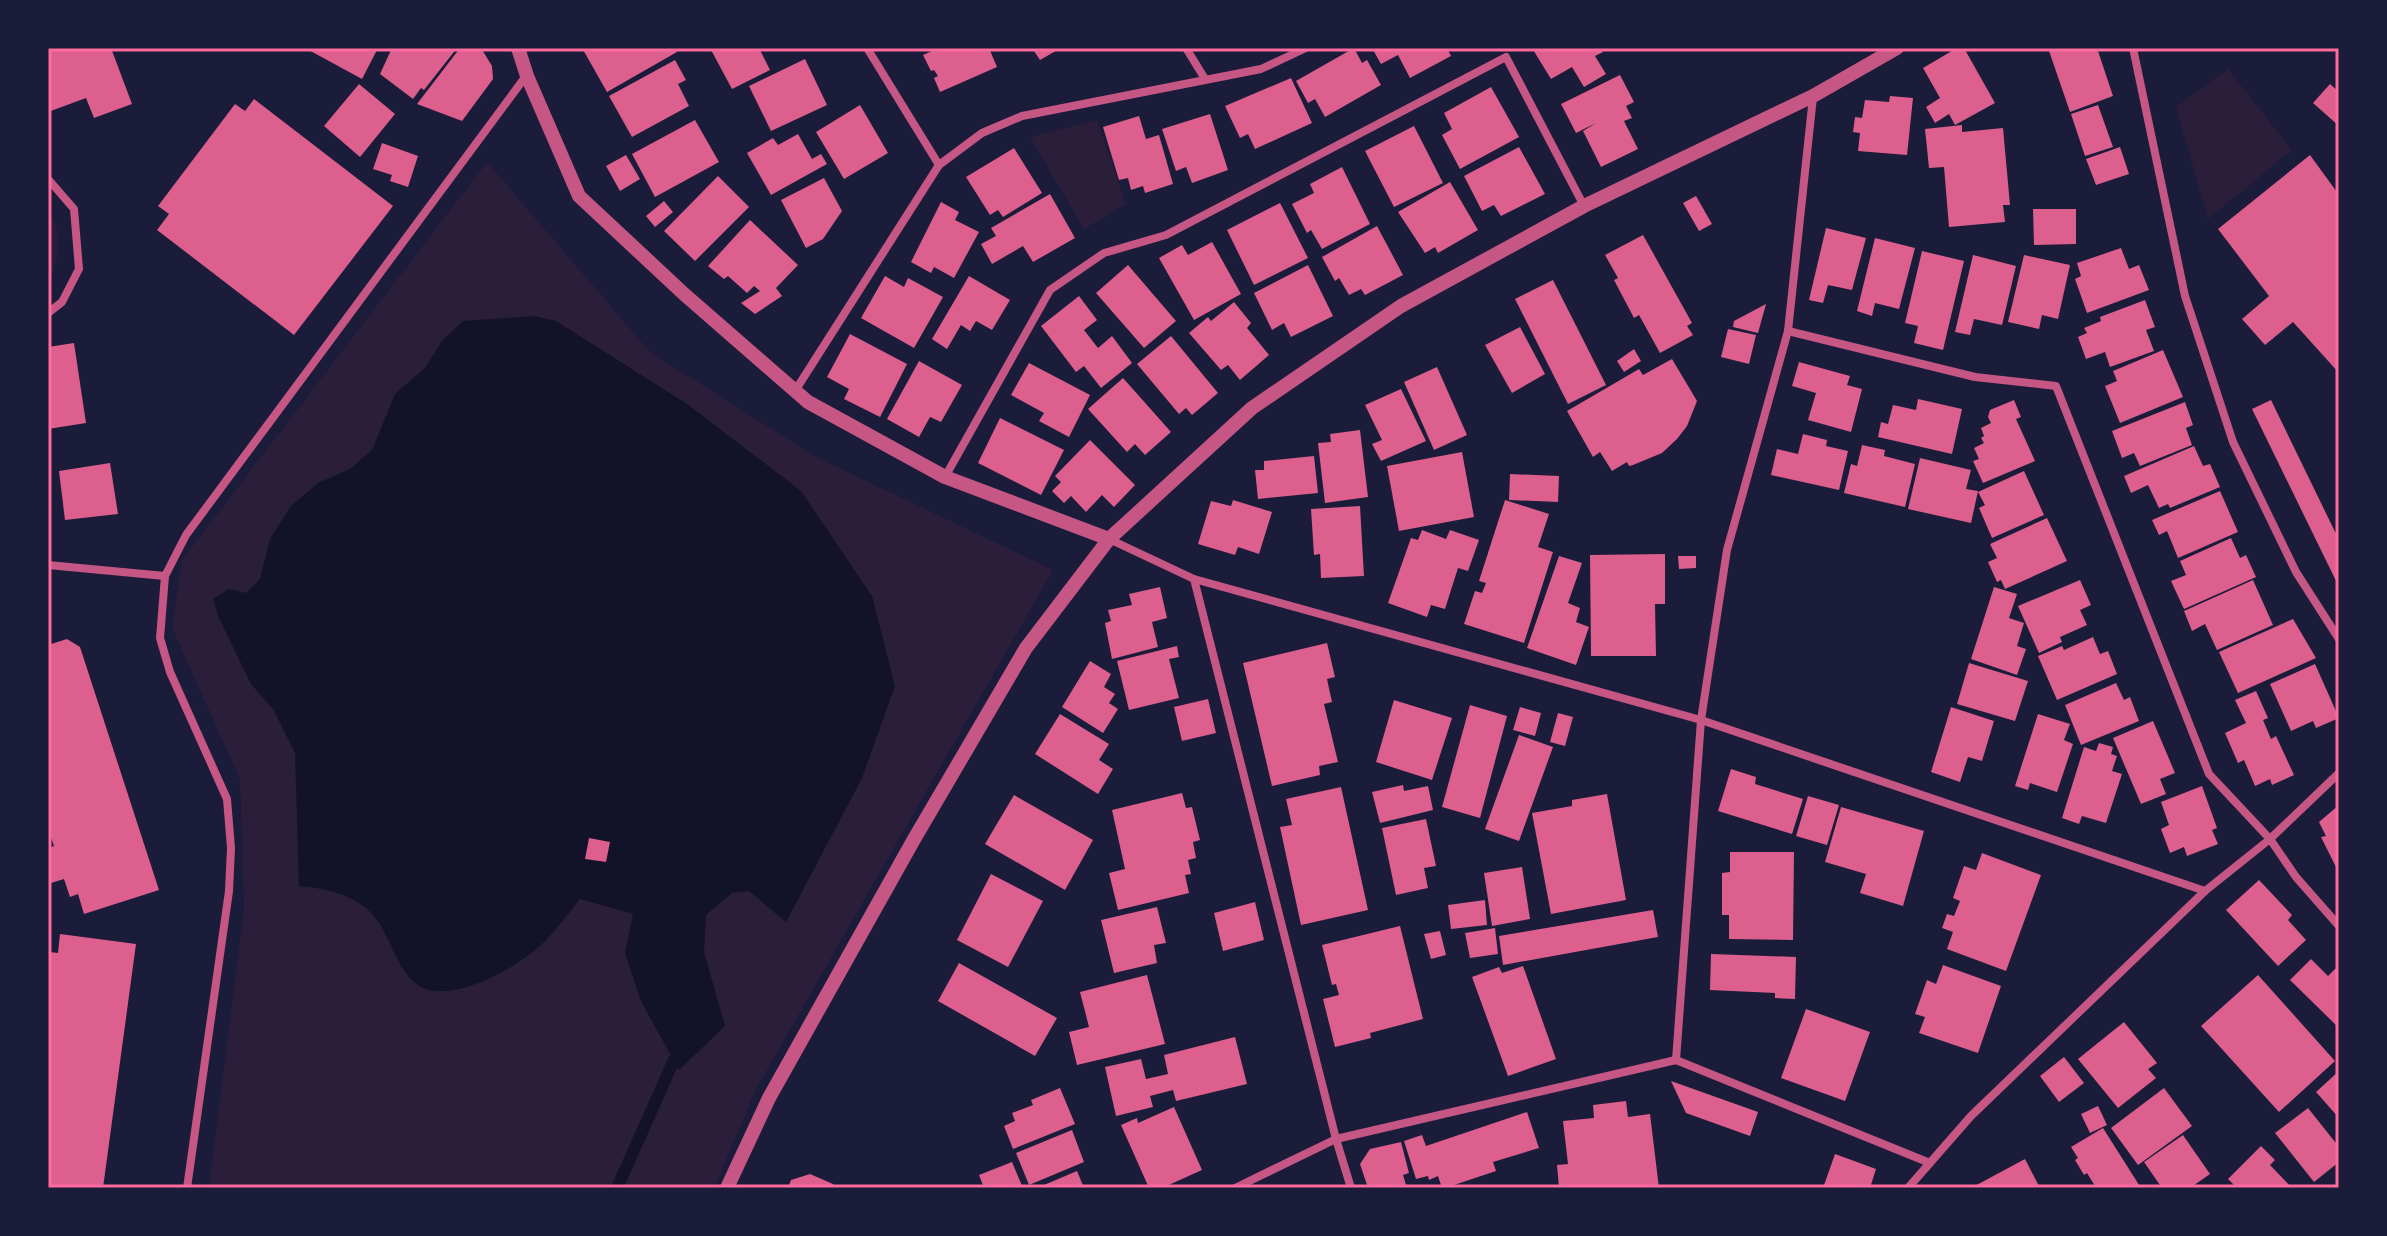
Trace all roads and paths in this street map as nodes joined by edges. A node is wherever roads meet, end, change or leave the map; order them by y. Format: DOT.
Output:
graph roads {
  1 [pos="518,48"];
  2 [pos="867,48"];
  3 [pos="1186,48"];
  4 [pos="1306,48"];
  5 [pos="1897,48"];
  6 [pos="2133,48"];
  7 [pos="527,76"];
  8 [pos="1205,79"];
  9 [pos="1813,96"];
  10 [pos="939,165"];
  11 [pos="48,179"];
  12 [pos="1584,206"];
  13 [pos="48,313"];
  14 [pos="1788,331"];
  15 [pos="795,391"];
  16 [pos="945,477"];
  17 [pos="1109,539"];
  18 [pos="48,565"];
  19 [pos="165,576"];
  20 [pos="1194,579"];
  21 [pos="2339,639"];
  22 [pos="1701,720"];
  23 [pos="2339,773"];
  24 [pos="2270,839"];
  25 [pos="2205,891"];
  26 [pos="2339,926"];
  27 [pos="1676,1060"];
  28 [pos="1336,1139"];
  29 [pos="1930,1163"];
  30 [pos="187,1188"];
  31 [pos="727,1188"];
  32 [pos="1235,1188"];
  33 [pos="1351,1188"];
  34 [pos="1908,1188"];
  1 -- 7 [label="street"];
  2 -- 10 [label="street"];
  3 -- 8 [label="street"];
  4 -- 8 [label="street"];
  5 -- 9 [label="street"];
  6 -- 21 [label="street"];
  7 -- 15 [label="street"];
  7 -- 19 [label="street"];
  8 -- 10 [label="street"];
  9 -- 12 [label="street"];
  9 -- 14 [label="street"];
  10 -- 15 [label="street"];
  11 -- 13 [label="street"];
  12 -- 16 [label="street"];
  12 -- 17 [label="street"];
  14 -- 22 [label="street"];
  14 -- 24 [label="street"];
  15 -- 16 [label="street"];
  16 -- 17 [label="street"];
  17 -- 20 [label="street"];
  17 -- 31 [label="street"];
  18 -- 19 [label="street"];
  19 -- 30 [label="street"];
  20 -- 22 [label="street"];
  20 -- 28 [label="street"];
  22 -- 25 [label="street"];
  22 -- 27 [label="street"];
  23 -- 24 [label="street"];
  24 -- 25 [label="street"];
  24 -- 26 [label="street"];
  25 -- 29 [label="street"];
  27 -- 28 [label="street"];
  27 -- 29 [label="street"];
  28 -- 32 [label="street"];
  28 -- 33 [label="street"];
  29 -- 34 [label="street"];
}
